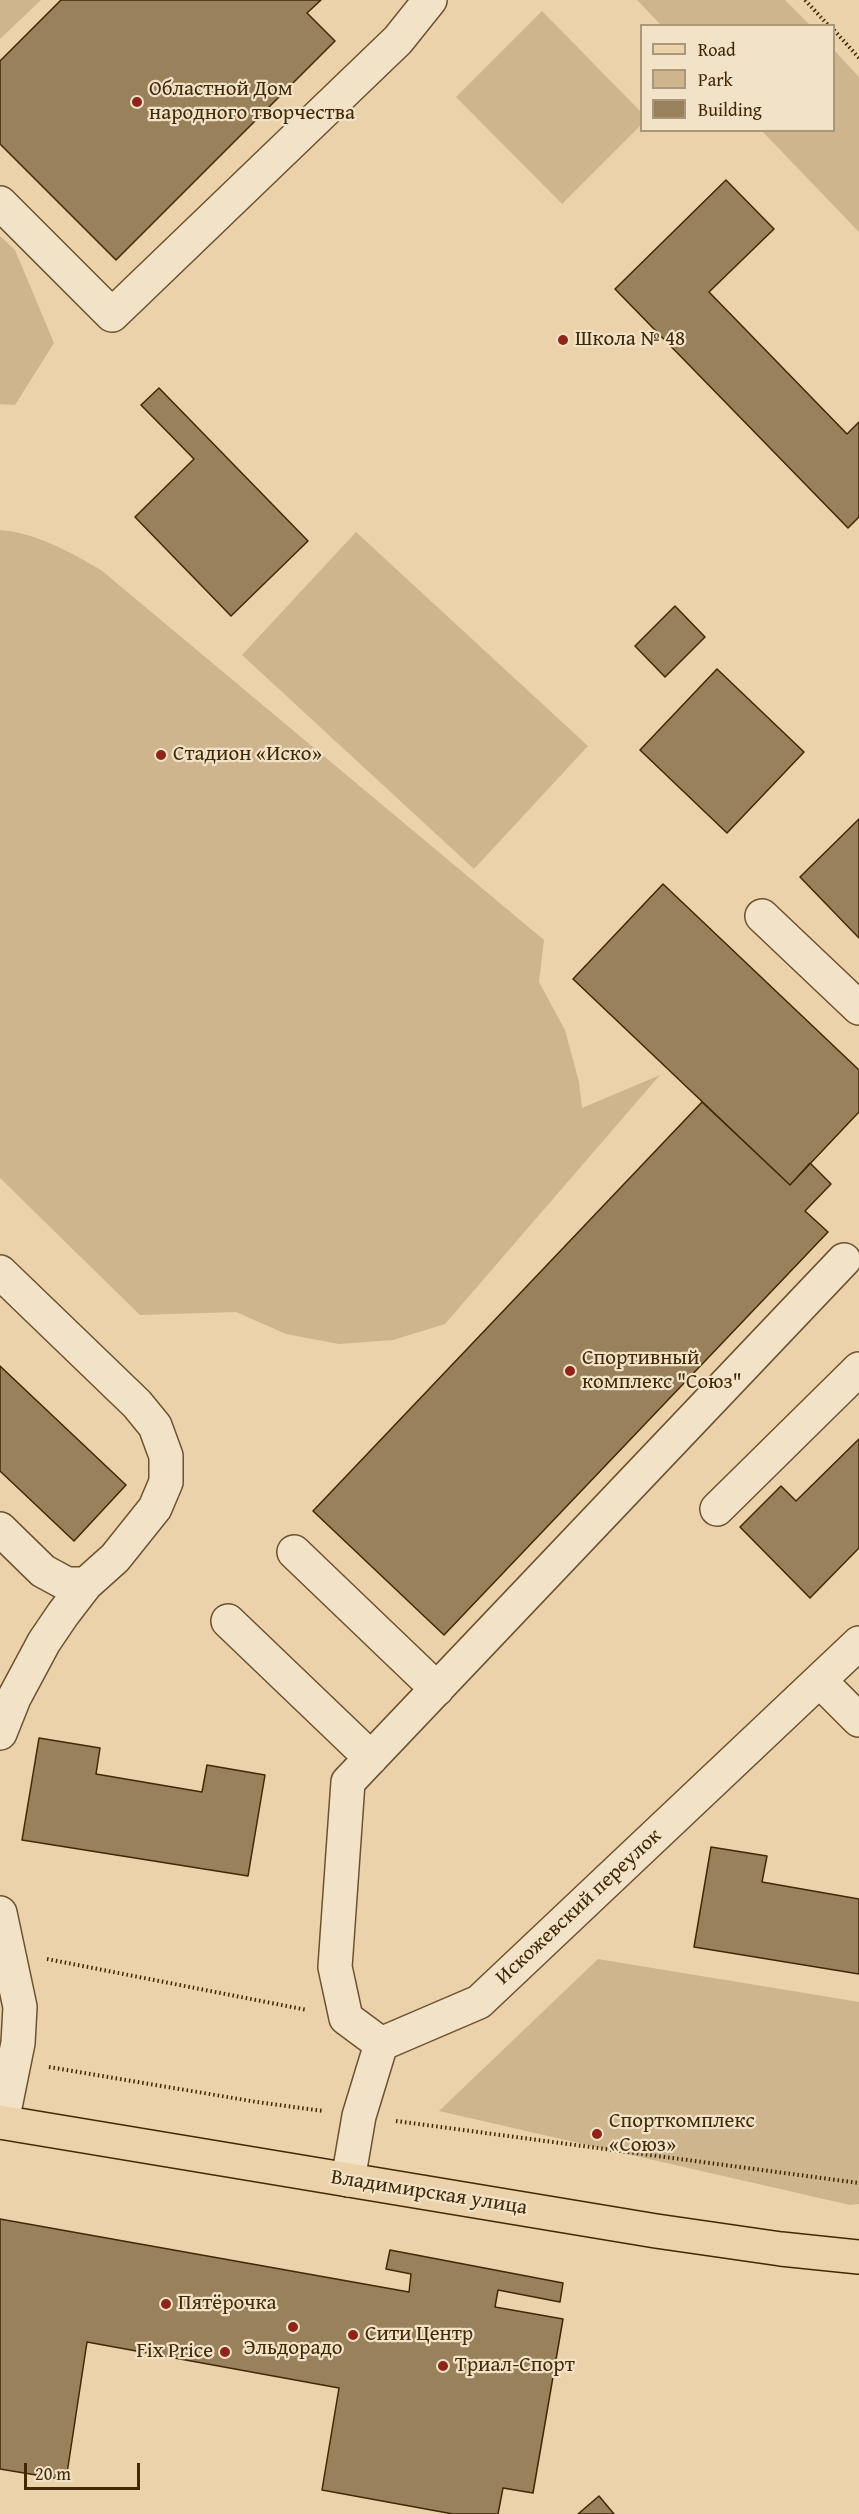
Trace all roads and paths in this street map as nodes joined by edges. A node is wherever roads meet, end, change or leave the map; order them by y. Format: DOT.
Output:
graph roads {
  1 [pos="430,0"];
  2 [pos="805,0"];
  3 [pos="827,24"];
  4 [pos="835,31"];
  5 [pos="859,58"];
  6 [pos="0,203"];
  7 [pos="762,916"];
  8 [pos="859,1008"];
  9 [pos="844,1260"];
  10 [pos="0,1272"];
  11 [pos="859,1369"];
  12 [pos="717,1509"];
  13 [pos="0,1529"];
  14 [pos="294,1552"];
  15 [pos="86,1584"];
  16 [pos="228,1621"];
  17 [pos="859,1643"];
  18 [pos="820,1681"];
  19 [pos="437,1689"];
  20 [pos="859,1720"];
  21 [pos="0,1733"];
  22 [pos="371,1758"];
  23 [pos="0,1913"];
  24 [pos="10,1952"];
  25 [pos="346,2018"];
  26 [pos="381,2044"];
  27 [pos="15,2061"];
  28 [pos="359,2116"];
  29 [pos="1,2122"];
  30 [pos="348,2180"];
  31 [pos="859,2183"];
  32 [pos="859,2257"];
  1 -- 6 [label="street"];
  2 -- 3 [label="path"];
  4 -- 5 [label="path"];
  7 -- 8 [label="street"];
  9 -- 19 [label="street"];
  10 -- 15 [label="street"];
  11 -- 12 [label="street"];
  13 -- 15 [label="street"];
  14 -- 19 [label="street"];
  15 -- 21 [label="street"];
  16 -- 22 [label="street"];
  17 -- 18 [label="street, Искожевский переулок"];
  18 -- 20 [label="street"];
  18 -- 26 [label="street, Искожевский переулок"];
  19 -- 22 [label="street"];
  22 -- 25 [label="street"];
  23 -- 24 [label="street"];
  24 -- 25 [label="path"];
  24 -- 27 [label="street"];
  25 -- 26 [label="street"];
  26 -- 28 [label="street"];
  27 -- 28 [label="path"];
  27 -- 29 [label="street"];
  28 -- 30 [label="street"];
  28 -- 31 [label="path"];
  29 -- 30 [label="main road, Владимирская улица"];
  30 -- 32 [label="main road, Владимирская улица"];
}
